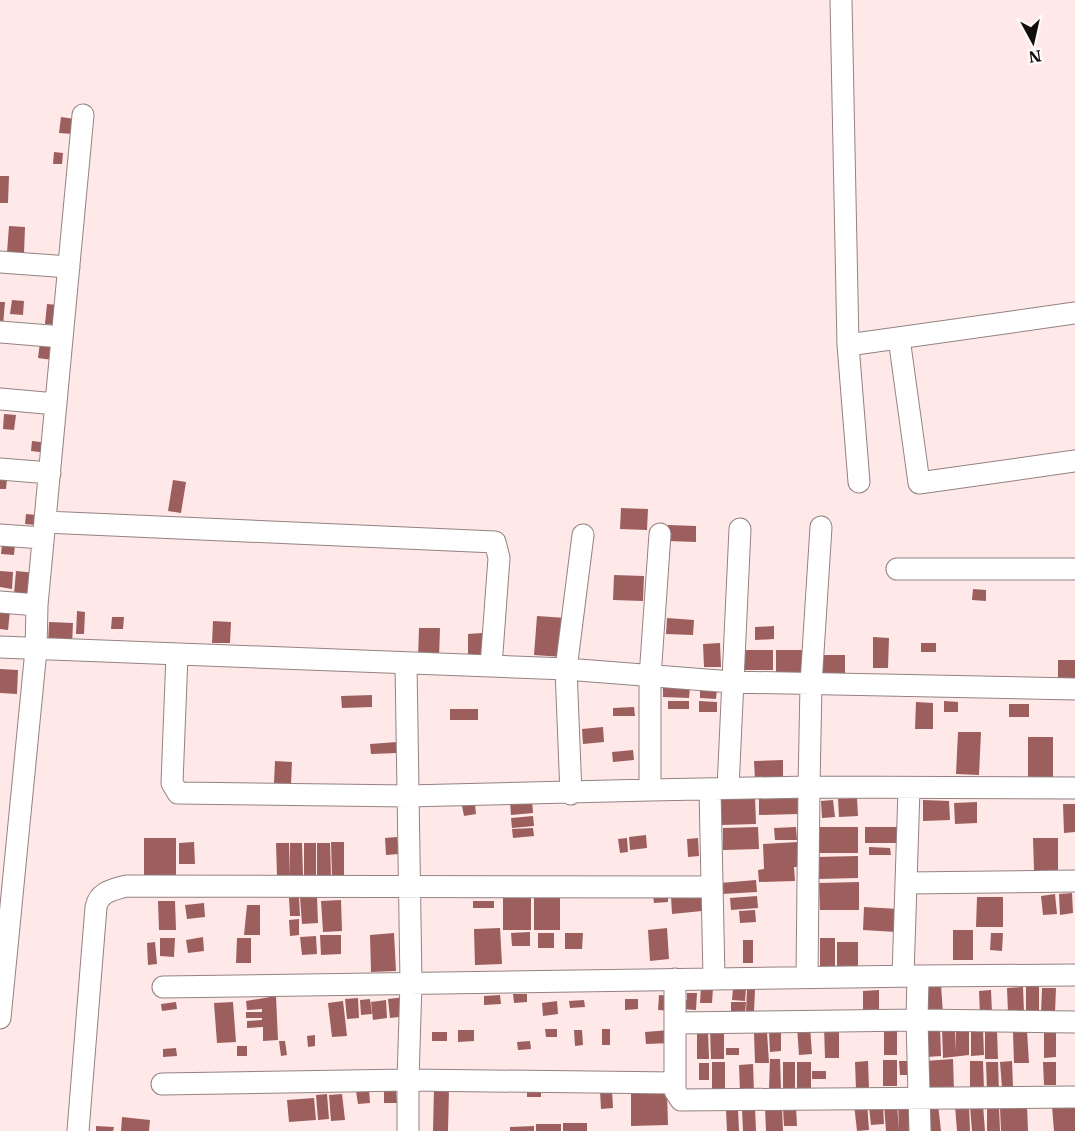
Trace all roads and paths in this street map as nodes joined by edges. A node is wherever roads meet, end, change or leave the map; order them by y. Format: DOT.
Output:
graph roads {
  1 [pos="841,0"];
  2 [pos="83,115"];
  3 [pos="0,262"];
  4 [pos="69,267"];
  5 [pos="1075,313"];
  6 [pos="0,332"];
  7 [pos="62,337"];
  8 [pos="899,338"];
  9 [pos="848,345"];
  10 [pos="0,399"];
  11 [pos="56,404"];
  12 [pos="1075,461"];
  13 [pos="0,469"];
  14 [pos="50,473"];
  15 [pos="859,482"];
  16 [pos="821,527"];
  17 [pos="740,529"];
  18 [pos="44,530"];
  19 [pos="660,534"];
  20 [pos="0,535"];
  21 [pos="583,535"];
  22 [pos="897,569"];
  23 [pos="1075,569"];
  24 [pos="0,602"];
  25 [pos="37,605"];
  26 [pos="0,647"];
  27 [pos="36,650"];
  28 [pos="177,655"];
  29 [pos="406,663"];
  30 [pos="491,666"];
  31 [pos="566,669"];
  32 [pos="650,677"];
  33 [pos="732,682"];
  34 [pos="811,684"];
  35 [pos="1075,689"];
  36 [pos="809,787"];
  37 [pos="1075,788"];
  38 [pos="719,789"];
  39 [pos="909,789"];
  40 [pos="650,790"];
  41 [pos="571,794"];
  42 [pos="408,796"];
  43 [pos="1075,881"];
  44 [pos="906,883"];
  45 [pos="712,887"];
  46 [pos="408,888"];
  47 [pos="1075,975"];
  48 [pos="910,976"];
  49 [pos="807,977"];
  50 [pos="714,978"];
  51 [pos="675,979"];
  52 [pos="411,983"];
  53 [pos="163,987"];
  54 [pos="0,1018"];
  55 [pos="917,1020"];
  56 [pos="1075,1022"];
  57 [pos="675,1023"];
  58 [pos="408,1080"];
  59 [pos="675,1083"];
  60 [pos="162,1084"];
  61 [pos="1075,1097"];
  62 [pos="919,1098"];
  63 [pos="78,1131"];
  64 [pos="408,1131"];
  65 [pos="920,1131"];
  1 -- 9 [label="street"];
  2 -- 4 [label="street"];
  3 -- 4 [label="street"];
  4 -- 7 [label="street"];
  5 -- 8 [label="street"];
  6 -- 7 [label="street"];
  7 -- 11 [label="street"];
  8 -- 9 [label="street"];
  8 -- 12 [label="street"];
  9 -- 15 [label="street"];
  10 -- 11 [label="street"];
  11 -- 14 [label="street"];
  13 -- 14 [label="street"];
  14 -- 18 [label="street"];
  16 -- 34 [label="street"];
  17 -- 33 [label="street"];
  18 -- 20 [label="street"];
  18 -- 25 [label="street"];
  18 -- 30 [label="street"];
  19 -- 32 [label="street"];
  21 -- 31 [label="street"];
  22 -- 23 [label="street"];
  24 -- 25 [label="street"];
  25 -- 27 [label="street"];
  26 -- 27 [label="street"];
  27 -- 28 [label="street"];
  27 -- 54 [label="street"];
  28 -- 29 [label="street"];
  28 -- 42 [label="street"];
  29 -- 30 [label="street"];
  29 -- 42 [label="street"];
  30 -- 31 [label="street"];
  31 -- 32 [label="street"];
  31 -- 41 [label="street"];
  32 -- 33 [label="street"];
  32 -- 40 [label="street"];
  33 -- 34 [label="street"];
  33 -- 38 [label="street"];
  34 -- 35 [label="street"];
  34 -- 36 [label="street"];
  36 -- 38 [label="street"];
  36 -- 39 [label="street"];
  36 -- 49 [label="street"];
  37 -- 39 [label="street"];
  38 -- 40 [label="street"];
  38 -- 45 [label="street"];
  39 -- 44 [label="street"];
  40 -- 41 [label="street"];
  41 -- 42 [label="street"];
  42 -- 46 [label="street"];
  43 -- 44 [label="street"];
  44 -- 48 [label="street"];
  45 -- 46 [label="street"];
  45 -- 50 [label="street"];
  46 -- 52 [label="street"];
  46 -- 63 [label="street"];
  47 -- 48 [label="street"];
  48 -- 49 [label="street"];
  48 -- 55 [label="street"];
  49 -- 50 [label="street"];
  50 -- 51 [label="street"];
  51 -- 52 [label="street"];
  51 -- 57 [label="street"];
  52 -- 53 [label="street"];
  52 -- 58 [label="street"];
  55 -- 56 [label="street"];
  55 -- 57 [label="street"];
  55 -- 62 [label="street"];
  57 -- 59 [label="street"];
  58 -- 59 [label="street"];
  58 -- 60 [label="street"];
  58 -- 64 [label="street"];
  59 -- 62 [label="street"];
  61 -- 62 [label="street"];
  62 -- 65 [label="street"];
}
